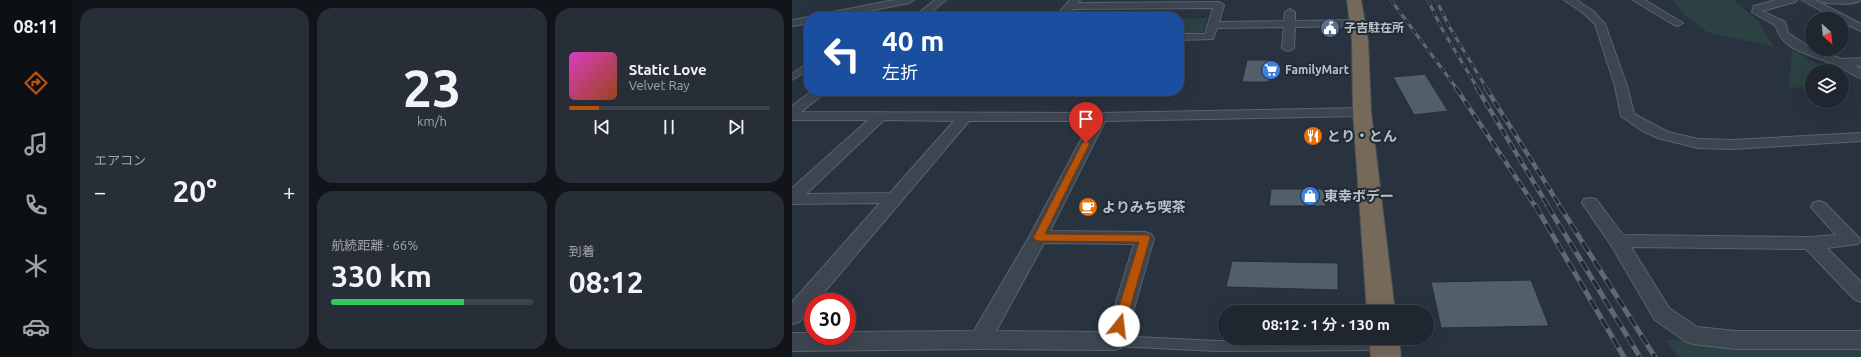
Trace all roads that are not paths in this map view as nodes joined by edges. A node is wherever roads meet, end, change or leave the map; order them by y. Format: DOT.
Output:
graph roads {
  1 [pos="909,0"];
  2 [pos="941,0"];
  3 [pos="1354,0"];
  4 [pos="1569,0"];
  5 [pos="1638,0"];
  6 [pos="1792,0"];
  7 [pos="1807,0"];
  8 [pos="1824,0"];
  9 [pos="1856,0"];
  10 [pos="1177,2"];
  11 [pos="1072,3"];
  12 [pos="848,12"];
  13 [pos="925,12"];
  14 [pos="1064,12"];
  15 [pos="1290,12"];
  16 [pos="804,21"];
  17 [pos="792,23"];
  18 [pos="1357,23"];
  19 [pos="1678,23"];
  20 [pos="1289,24"];
  21 [pos="1214,25"];
  22 [pos="1861,28"];
  23 [pos="1184,37"];
  24 [pos="1288,48"];
  25 [pos="1861,62"];
  26 [pos="1842,63"];
  27 [pos="804,69"];
  28 [pos="1861,74"];
  29 [pos="792,78"];
  30 [pos="813,96"];
  31 [pos="792,112"];
  32 [pos="1362,112"];
  33 [pos="792,116"];
  34 [pos="881,116"];
  35 [pos="965,116"];
  36 [pos="1100,116"];
  37 [pos="1861,137"];
  38 [pos="792,198"];
  39 [pos="894,198"];
  40 [pos="1590,203"];
  41 [pos="1819,207"];
  42 [pos="1038,238"];
  43 [pos="1618,241"];
  44 [pos="1811,243"];
  45 [pos="1861,294"];
  46 [pos="1380,305"];
  47 [pos="792,316"];
  48 [pos="980,340"];
  49 [pos="1861,340"];
  50 [pos="1115,341"];
  51 [pos="792,342"];
  52 [pos="1385,347"];
  1 -- 12 [label="street"];
  2 -- 13 [label="street"];
  3 -- 18 [label="highway"];
  4 -- 37 [label="street"];
  5 -- 19 [label="street"];
  6 -- 26 [label="street"];
  7 -- 22 [label="street"];
  8 -- 9 [label="street"];
  10 -- 11 [label="street"];
  10 -- 21 [label="street"];
  11 -- 14 [label="street"];
  15 -- 20 [label="street"];
  16 -- 17 [label="street"];
  18 -- 20 [label="street"];
  18 -- 32 [label="highway"];
  20 -- 21 [label="street"];
  20 -- 24 [label="street"];
  21 -- 23 [label="street"];
  25 -- 26 [label="street"];
  26 -- 28 [label="street"];
  27 -- 29 [label="lane"];
  30 -- 31 [label="street"];
  32 -- 36 [label="street"];
  32 -- 46 [label="highway"];
  33 -- 34 [label="street"];
  34 -- 35 [label="street"];
  34 -- 38 [label="street"];
  35 -- 36 [label="street"];
  35 -- 39 [label="street"];
  36 -- 42 [label="street"];
  38 -- 39 [label="street"];
  39 -- 47 [label="street"];
  40 -- 43 [label="street"];
  41 -- 44 [label="street"];
  42 -- 48 [label="street"];
  42 -- 50 [label="street"];
  43 -- 44 [label="street"];
  43 -- 49 [label="street"];
  44 -- 45 [label="street"];
  48 -- 50 [label="street"];
  48 -- 51 [label="street"];
  50 -- 52 [label="lane"];
}
